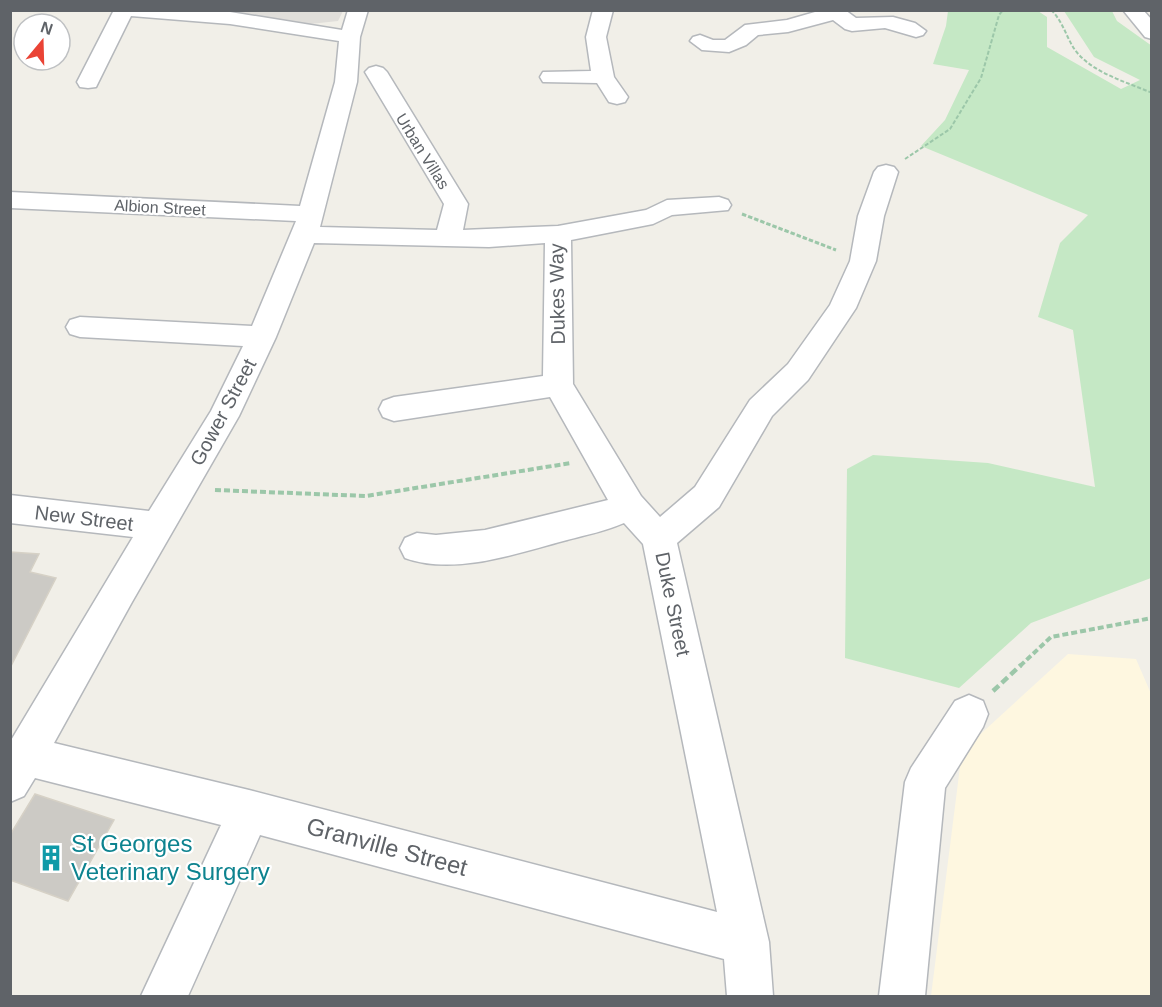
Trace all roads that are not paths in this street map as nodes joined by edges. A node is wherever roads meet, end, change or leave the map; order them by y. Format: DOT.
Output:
graph roads {
  1 [pos="124,10"];
  2 [pos="132,10"];
  3 [pos="603,10"];
  4 [pos="833,12"];
  5 [pos="1140,14"];
  6 [pos="354,24"];
  7 [pos="916,31"];
  8 [pos="1152,33"];
  9 [pos="700,41"];
  10 [pos="376,72"];
  11 [pos="551,77"];
  12 [pos="603,77"];
  13 [pos="88,82"];
  14 [pos="617,97"];
  15 [pos="391,98"];
  16 [pos="354,107"];
  17 [pos="886,172"];
  18 [pos="10,200"];
  19 [pos="719,205"];
  20 [pos="308,225"];
  21 [pos="558,234"];
  22 [pos="448,239"];
  23 [pos="80,327"];
  24 [pos="262,337"];
  25 [pos="558,385"];
  26 [pos="394,409"];
  27 [pos="629,506"];
  28 [pos="10,509"];
  29 [pos="158,527"];
  30 [pos="659,538"];
  31 [pos="417,548"];
  32 [pos="969,714"];
  33 [pos="19,769"];
  34 [pos="249,811"];
  35 [pos="746,942"];
  36 [pos="164,996"];
  37 [pos="750,996"];
  38 [pos="902,996"];
  1 -- 13 [label="street"];
  2 -- 6 [label="street"];
  3 -- 12 [label="street"];
  4 -- 7 [label="street"];
  4 -- 9 [label="street"];
  5 -- 8 [label="street"];
  6 -- 16 [label="street, Gower Street"];
  10 -- 15 [label="street, Urban Villas"];
  11 -- 12 [label="street"];
  12 -- 14 [label="street"];
  15 -- 16 [label="street, Urban Villas"];
  15 -- 22 [label="street, Urban Villas"];
  16 -- 20 [label="street, Gower Street"];
  17 -- 30 [label="street, Duke Street"];
  18 -- 20 [label="street, Albion Street"];
  19 -- 21 [label="street"];
  20 -- 22 [label="street, Dukes Way"];
  20 -- 24 [label="street, Gower Street"];
  21 -- 22 [label="street, Dukes Way"];
  21 -- 25 [label="street, Dukes Way"];
  23 -- 24 [label="street"];
  24 -- 29 [label="street, Gower Street"];
  25 -- 26 [label="street"];
  25 -- 27 [label="street"];
  27 -- 30 [label="street"];
  27 -- 31 [label="street"];
  28 -- 29 [label="street, New Street"];
  29 -- 33 [label="street, Gower Street"];
  30 -- 35 [label="street, Duke Street"];
  32 -- 38 [label="street"];
  33 -- 34 [label="street, Granville Street"];
  34 -- 35 [label="street, Granville Street"];
  34 -- 36 [label="street"];
  35 -- 37 [label="street, Duke Street"];
}
